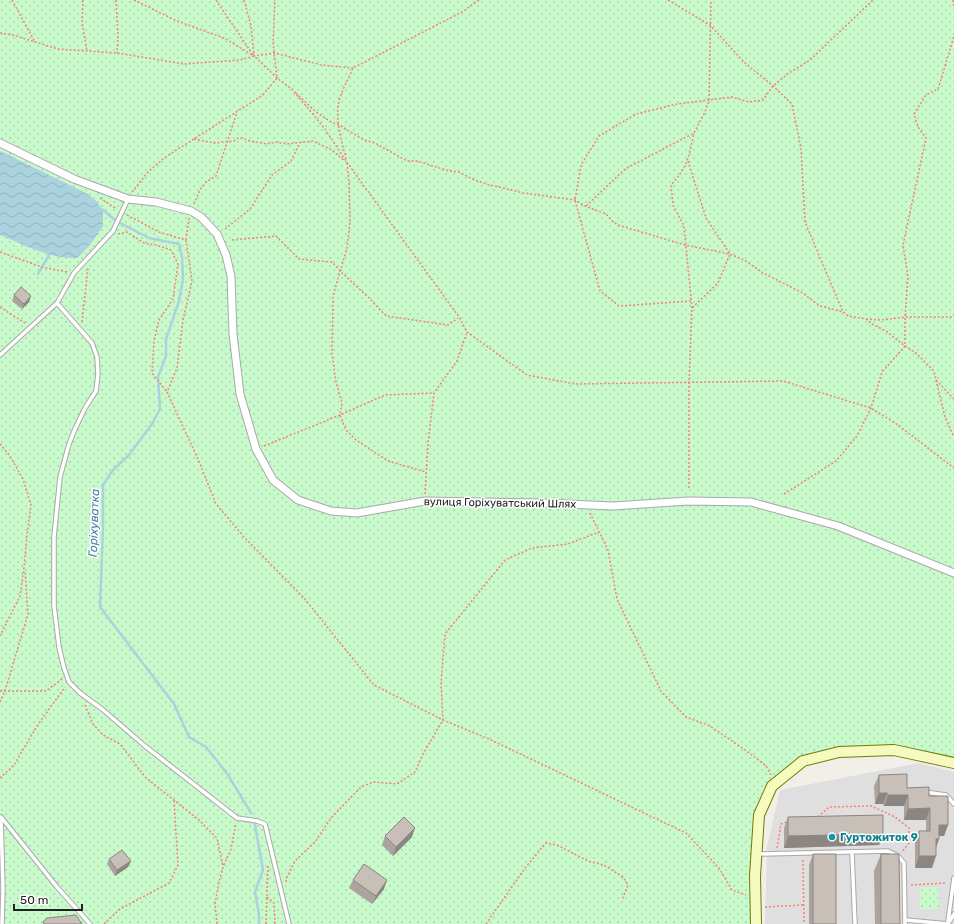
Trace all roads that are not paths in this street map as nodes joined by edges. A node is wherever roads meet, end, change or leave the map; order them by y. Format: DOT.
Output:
graph roads {
  1 [pos="0,143"];
  2 [pos="128,199"];
  3 [pos="57,303"];
  4 [pos="0,355"];
  5 [pos="954,573"];
  6 [pos="954,763"];
  7 [pos="924,791"];
  8 [pos="954,804"];
  9 [pos="0,816"];
  10 [pos="852,853"];
  11 [pos="757,854"];
  12 [pos="954,881"];
  13 [pos="954,914"];
  14 [pos="906,922"];
  15 [pos="2,924"];
  16 [pos="90,924"];
  17 [pos="289,924"];
  18 [pos="756,924"];
  19 [pos="855,924"];
  20 [pos="948,924"];
  1 -- 2 [label="street, вулиця Горіхуватський Шлях"];
  2 -- 3 [label="lane"];
  2 -- 5 [label="street, вулиця Горіхуватський Шлях"];
  3 -- 4 [label="lane"];
  3 -- 17 [label="lane"];
  6 -- 11 [label="street"];
  7 -- 8 [label="lane"];
  9 -- 15 [label="lane"];
  9 -- 16 [label="lane"];
  10 -- 11 [label="lane"];
  10 -- 14 [label="lane"];
  10 -- 19 [label="lane"];
  11 -- 18 [label="street"];
  12 -- 20 [label="lane"];
  13 -- 20 [label="lane"];
  14 -- 20 [label="lane"];
}
